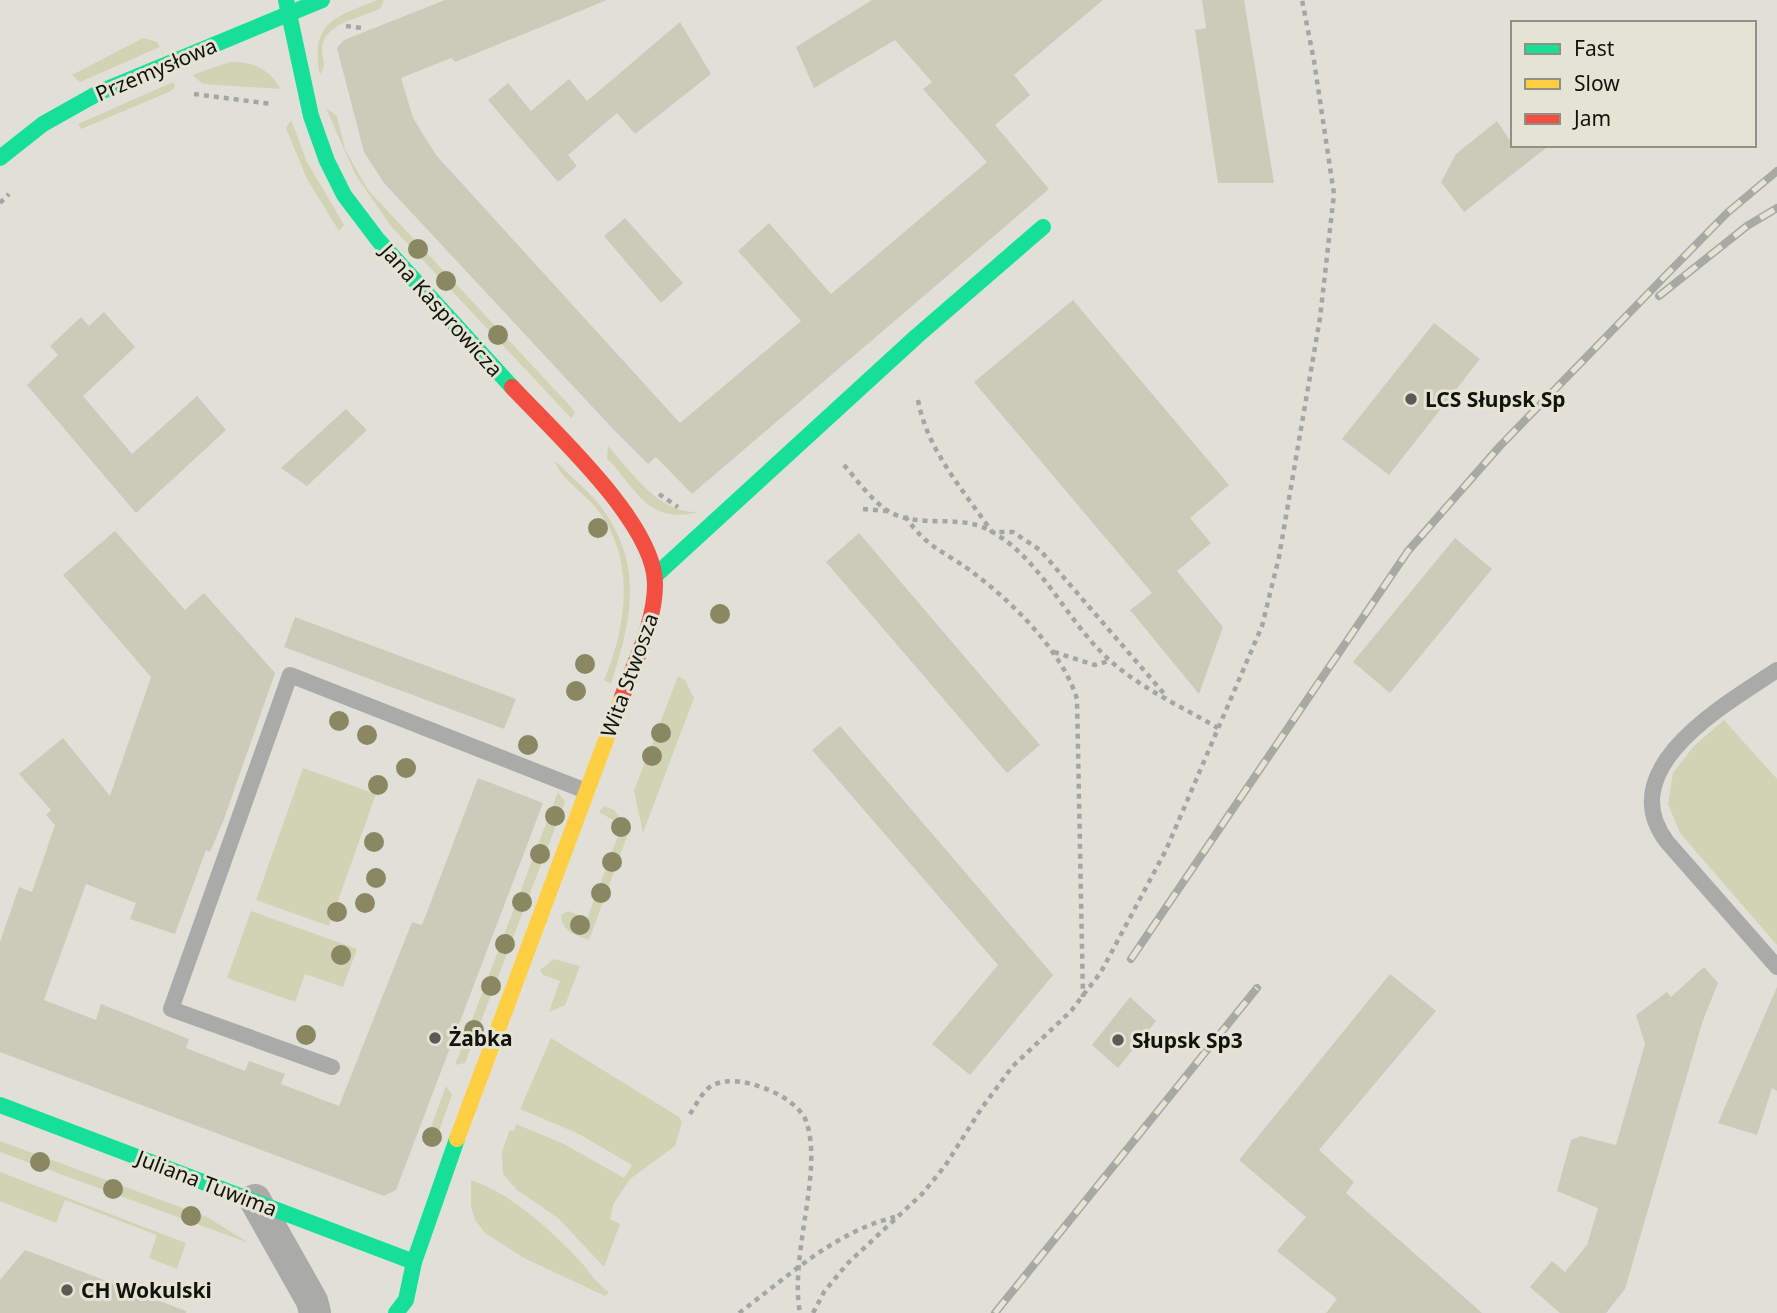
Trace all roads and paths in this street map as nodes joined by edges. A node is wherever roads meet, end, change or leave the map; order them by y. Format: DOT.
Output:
graph roads {
  1 [pos="322,0"];
  2 [pos="1302,0"];
  3 [pos="287,7"];
  4 [pos="362,28"];
  5 [pos="338,30"];
  6 [pos="188,93"];
  7 [pos="278,107"];
  8 [pos="0,158"];
  9 [pos="1043,227"];
  10 [pos="918,400"];
  11 [pos="844,465"];
  12 [pos="650,485"];
  13 [pos="688,509"];
  14 [pos="863,509"];
  15 [pos="889,512"];
  16 [pos="905,516"];
  17 [pos="992,532"];
  18 [pos="657,574"];
  19 [pos="1054,652"];
  20 [pos="1110,661"];
  21 [pos="1777,670"];
  22 [pos="1170,701"];
  23 [pos="1219,728"];
  24 [pos="586,791"];
  25 [pos="1777,967"];
  26 [pos="1083,998"];
  27 [pos="332,1067"];
  28 [pos="0,1105"];
  29 [pos="690,1114"];
  30 [pos="255,1200"];
  31 [pos="897,1216"];
  32 [pos="414,1262"];
  33 [pos="798,1268"];
  34 [pos="315,1313"];
  35 [pos="396,1313"];
  36 [pos="739,1313"];
  37 [pos="800,1313"];
  38 [pos="813,1313"];
  1 -- 3 [label="street, Przemysłowa"];
  2 -- 23 [label="path"];
  3 -- 8 [label="street, Przemysłowa"];
  3 -- 18 [label="street, Jana Kasprowicza"];
  4 -- 5 [label="path"];
  6 -- 7 [label="path"];
  9 -- 18 [label="street"];
  10 -- 17 [label="path"];
  11 -- 15 [label="path"];
  12 -- 13 [label="path"];
  14 -- 15 [label="path"];
  15 -- 16 [label="path"];
  16 -- 17 [label="path"];
  16 -- 19 [label="path"];
  17 -- 20 [label="path"];
  17 -- 22 [label="path"];
  18 -- 24 [label="street, Wita Stwosza"];
  19 -- 20 [label="path"];
  19 -- 26 [label="path"];
  20 -- 22 [label="path"];
  21 -- 25 [label="lane"];
  22 -- 23 [label="path"];
  23 -- 26 [label="path"];
  24 -- 27 [label="lane"];
  24 -- 32 [label="street, Wita Stwosza"];
  26 -- 31 [label="path"];
  28 -- 30 [label="street, Juliana Tuwima"];
  29 -- 33 [label="path"];
  30 -- 32 [label="street, Juliana Tuwima"];
  30 -- 34 [label="street"];
  31 -- 33 [label="path"];
  31 -- 38 [label="path"];
  32 -- 35 [label="street, Wita Stwosza"];
  33 -- 36 [label="path"];
  33 -- 37 [label="path"];
}
